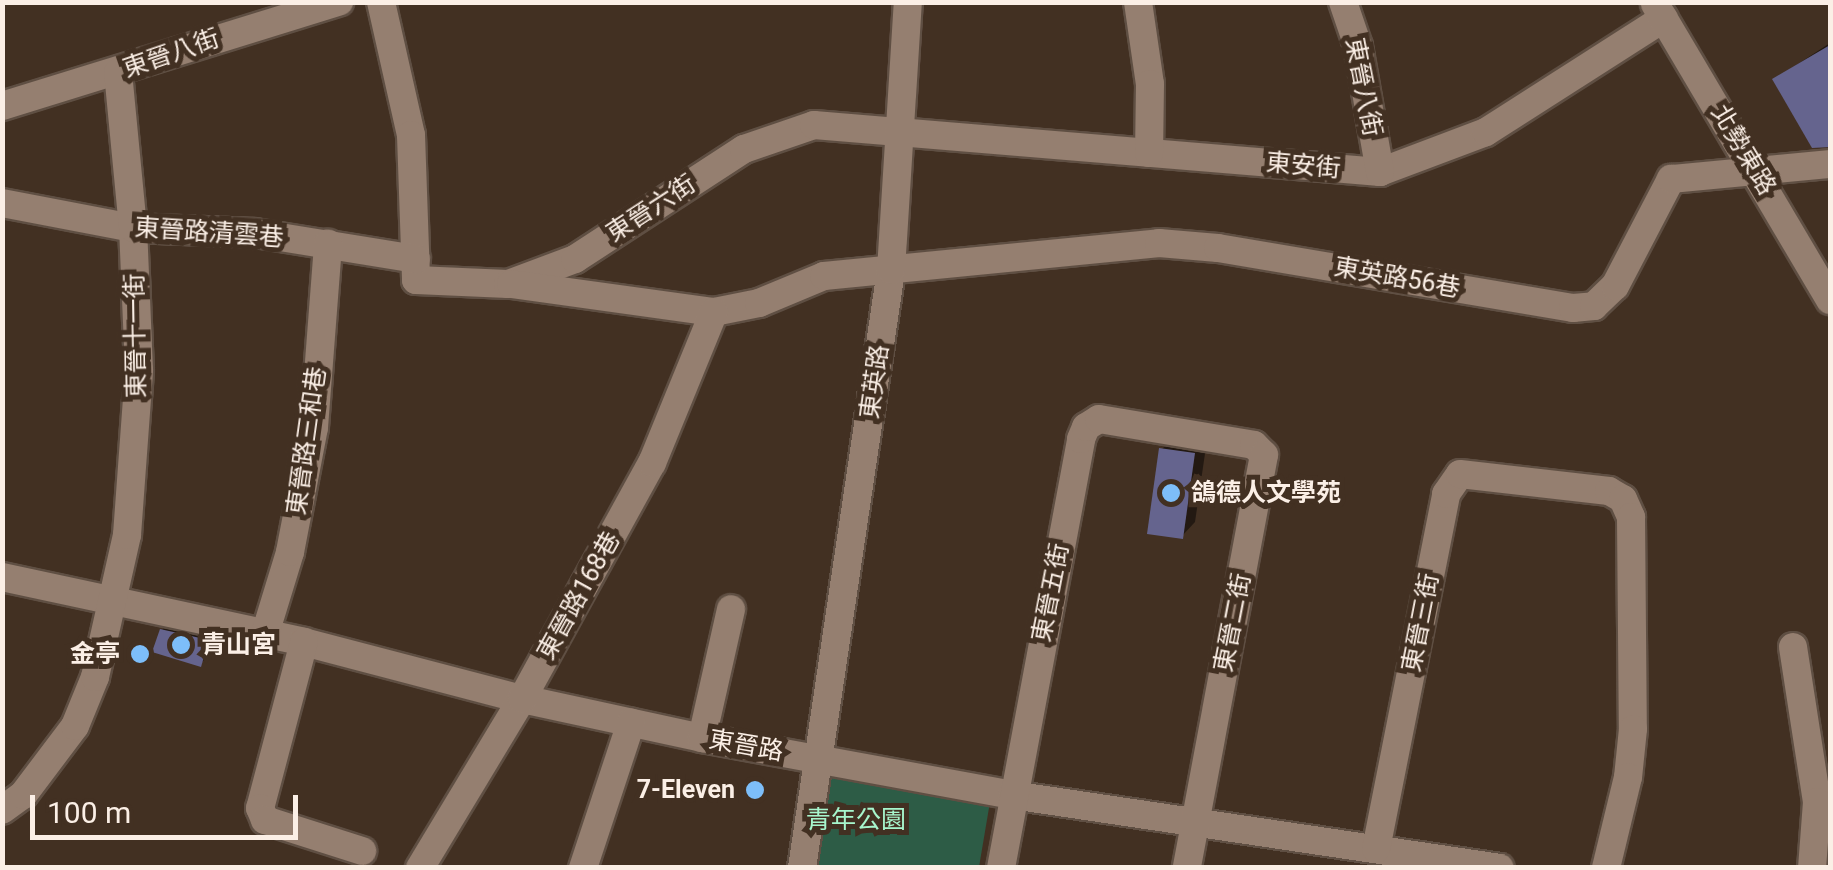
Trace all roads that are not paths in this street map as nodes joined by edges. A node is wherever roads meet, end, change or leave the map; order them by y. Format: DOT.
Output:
graph roads {
  1 [pos="256,2"];
  2 [pos="339,2"];
  3 [pos="381,2"];
  4 [pos="908,2"];
  5 [pos="1138,2"];
  6 [pos="1343,2"];
  7 [pos="1659,10"];
  8 [pos="242,30"];
  9 [pos="118,73"];
  10 [pos="2,106"];
  11 [pos="903,133"];
  12 [pos="1149,153"];
  13 [pos="1830,164"];
  14 [pos="1755,169"];
  15 [pos="1380,172"];
  16 [pos="2,203"];
  17 [pos="133,228"];
  18 [pos="328,244"];
  19 [pos="416,259"];
  20 [pos="891,270"];
  21 [pos="508,284"];
  22 [pos="1830,300"];
  23 [pos="714,312"];
  24 [pos="1191,434"];
  25 [pos="2,577"];
  26 [pos="114,599"];
  27 [pos="732,609"];
  28 [pos="265,634"];
  29 [pos="304,642"];
  30 [pos="1794,648"];
  31 [pos="522,700"];
  32 [pos="630,723"];
  33 [pos="702,738"];
  34 [pos="820,759"];
  35 [pos="1012,796"];
  36 [pos="2,810"];
  37 [pos="1192,822"];
  38 [pos="1376,849"];
  39 [pos="362,851"];
  40 [pos="420,868"];
  41 [pos="582,868"];
  42 [pos="802,868"];
  43 [pos="1000,868"];
  44 [pos="1187,868"];
  45 [pos="1500,868"];
  46 [pos="1606,868"];
  47 [pos="1812,868"];
  1 -- 8 [label="street"];
  2 -- 8 [label="street, 東晉八街"];
  3 -- 19 [label="street"];
  4 -- 11 [label="street, 東英路"];
  5 -- 12 [label="street"];
  6 -- 15 [label="street, 東晉八街"];
  7 -- 14 [label="street, 北勢東路"];
  7 -- 15 [label="street, 東安街"];
  8 -- 9 [label="street, 東晉八街"];
  9 -- 10 [label="street, 東晉八街"];
  9 -- 17 [label="street, 東晉十一街"];
  11 -- 12 [label="street, 東安街"];
  11 -- 20 [label="street, 東英路"];
  11 -- 21 [label="street, 東晉六街"];
  12 -- 15 [label="street, 東安街"];
  13 -- 14 [label="street, 東英路56巷"];
  14 -- 20 [label="street, 東英路56巷"];
  14 -- 22 [label="street, 北勢東路"];
  16 -- 17 [label="street, 東晉路清雲巷"];
  17 -- 18 [label="street, 東晉路清雲巷"];
  17 -- 26 [label="street, 東晉十一街"];
  18 -- 19 [label="street, 東晉路清雲巷"];
  18 -- 28 [label="street, 東晉路三和巷"];
  19 -- 21 [label="street, 東晉六街"];
  20 -- 23 [label="street"];
  20 -- 34 [label="street, 東英路"];
  21 -- 23 [label="street"];
  23 -- 31 [label="street, 東晉路168巷"];
  24 -- 35 [label="street, 東晉五街"];
  24 -- 37 [label="street, 東晉二街"];
  25 -- 26 [label="street, 東晉路"];
  26 -- 28 [label="street, 東晉路"];
  26 -- 36 [label="street, 東晉十一街"];
  27 -- 33 [label="street"];
  28 -- 29 [label="street, 東晉路"];
  29 -- 31 [label="street, 東晉路"];
  29 -- 39 [label="street"];
  30 -- 47 [label="street"];
  31 -- 32 [label="street, 東晉路"];
  31 -- 40 [label="street, 東晉路168巷"];
  32 -- 33 [label="street, 東晉路"];
  32 -- 41 [label="street"];
  33 -- 34 [label="street, 東晉路"];
  34 -- 35 [label="street, 東晉路"];
  34 -- 42 [label="street, 東英路"];
  35 -- 37 [label="street, 東晉路"];
  35 -- 43 [label="street, 東晉五街"];
  37 -- 38 [label="street, 東晉路"];
  37 -- 44 [label="street, 東晉二街"];
  38 -- 45 [label="street, 東晉路"];
  38 -- 46 [label="street, 東晉三街"];
}
